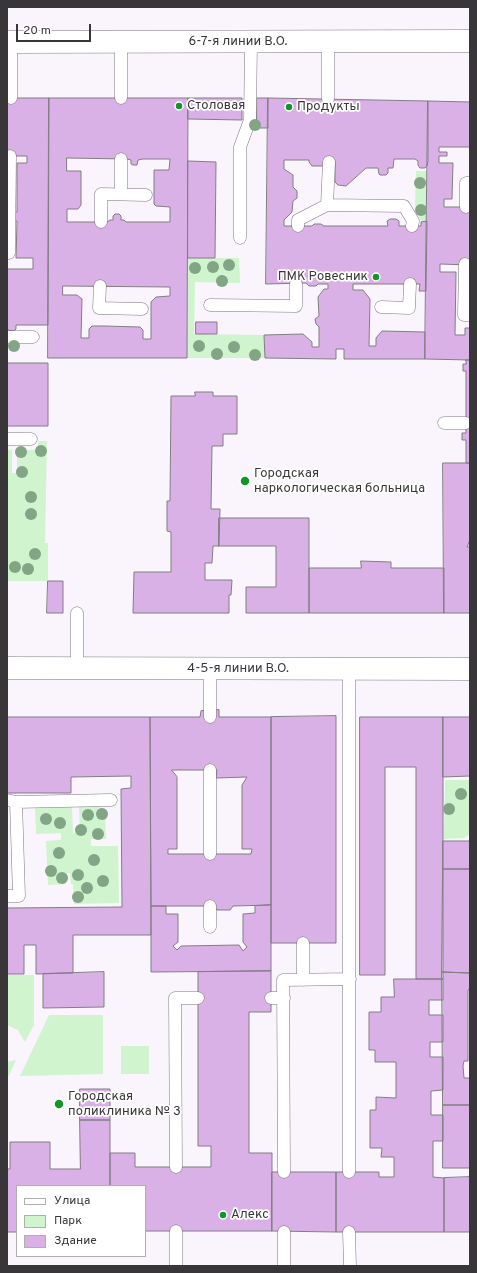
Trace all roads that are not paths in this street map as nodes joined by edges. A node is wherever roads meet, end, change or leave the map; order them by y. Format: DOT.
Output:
graph roads {
  1 [pos="251,41"];
  2 [pos="470,41"];
  3 [pos="9,42"];
  4 [pos="121,42"];
  5 [pos="328,42"];
  6 [pos="10,98"];
  7 [pos="121,98"];
  8 [pos="328,99"];
  9 [pos="10,156"];
  10 [pos="121,159"];
  11 [pos="329,162"];
  12 [pos="470,183"];
  13 [pos="121,194"];
  14 [pos="146,195"];
  15 [pos="327,205"];
  16 [pos="466,207"];
  17 [pos="101,222"];
  18 [pos="298,226"];
  19 [pos="412,226"];
  20 [pos="240,238"];
  21 [pos="7,253"];
  22 [pos="465,264"];
  23 [pos="296,284"];
  24 [pos="410,284"];
  25 [pos="100,286"];
  26 [pos="210,305"];
  27 [pos="381,307"];
  28 [pos="142,309"];
  29 [pos="470,315"];
  30 [pos="7,337"];
  31 [pos="33,337"];
  32 [pos="444,423"];
  33 [pos="466,423"];
  34 [pos="7,439"];
  35 [pos="31,439"];
  36 [pos="77,613"];
  37 [pos="7,668"];
  38 [pos="76,668"];
  39 [pos="210,668"];
  40 [pos="350,669"];
  41 [pos="470,669"];
  42 [pos="210,717"];
  43 [pos="210,770"];
  44 [pos="111,800"];
  45 [pos="11,801"];
  46 [pos="210,854"];
  47 [pos="7,896"];
  48 [pos="210,906"];
  49 [pos="210,927"];
  50 [pos="303,943"];
  51 [pos="303,980"];
  52 [pos="350,980"];
  53 [pos="198,998"];
  54 [pos="271,998"];
  55 [pos="284,998"];
  56 [pos="176,1167"];
  57 [pos="284,1172"];
  58 [pos="349,1172"];
  59 [pos="176,1231"];
  60 [pos="284,1232"];
  61 [pos="349,1232"];
  62 [pos="176,1266"];
  63 [pos="284,1266"];
  64 [pos="350,1266"];
  1 -- 4 [label="street, 6-7-я линии В.О."];
  1 -- 5 [label="street, 6-7-я линии В.О."];
  1 -- 20 [label="lane"];
  2 -- 5 [label="street, 6-7-я линии В.О."];
  3 -- 4 [label="street, 6-7-я линии В.О."];
  3 -- 6 [label="lane"];
  4 -- 7 [label="lane"];
  5 -- 8 [label="lane"];
  9 -- 21 [label="lane"];
  10 -- 13 [label="lane"];
  11 -- 15 [label="lane"];
  12 -- 16 [label="lane"];
  13 -- 14 [label="lane"];
  13 -- 17 [label="lane"];
  15 -- 18 [label="lane"];
  15 -- 19 [label="lane"];
  22 -- 29 [label="lane"];
  23 -- 26 [label="lane"];
  24 -- 27 [label="lane"];
  25 -- 28 [label="lane"];
  30 -- 31 [label="lane"];
  32 -- 33 [label="lane"];
  34 -- 35 [label="lane"];
  36 -- 38 [label="lane"];
  37 -- 38 [label="street, 4-5-я линии В.О."];
  38 -- 39 [label="street, 4-5-я линии В.О."];
  39 -- 40 [label="street, 4-5-я линии В.О."];
  39 -- 42 [label="lane"];
  40 -- 41 [label="street, 4-5-я линии В.О."];
  40 -- 52 [label="lane"];
  43 -- 46 [label="lane"];
  44 -- 45 [label="lane"];
  45 -- 47 [label="lane"];
  48 -- 49 [label="lane"];
  50 -- 51 [label="lane"];
  51 -- 52 [label="lane"];
  51 -- 55 [label="lane"];
  52 -- 58 [label="lane"];
  53 -- 56 [label="lane"];
  54 -- 55 [label="lane"];
  55 -- 57 [label="lane"];
  59 -- 62 [label="lane"];
  60 -- 63 [label="lane"];
  61 -- 64 [label="lane"];
}
